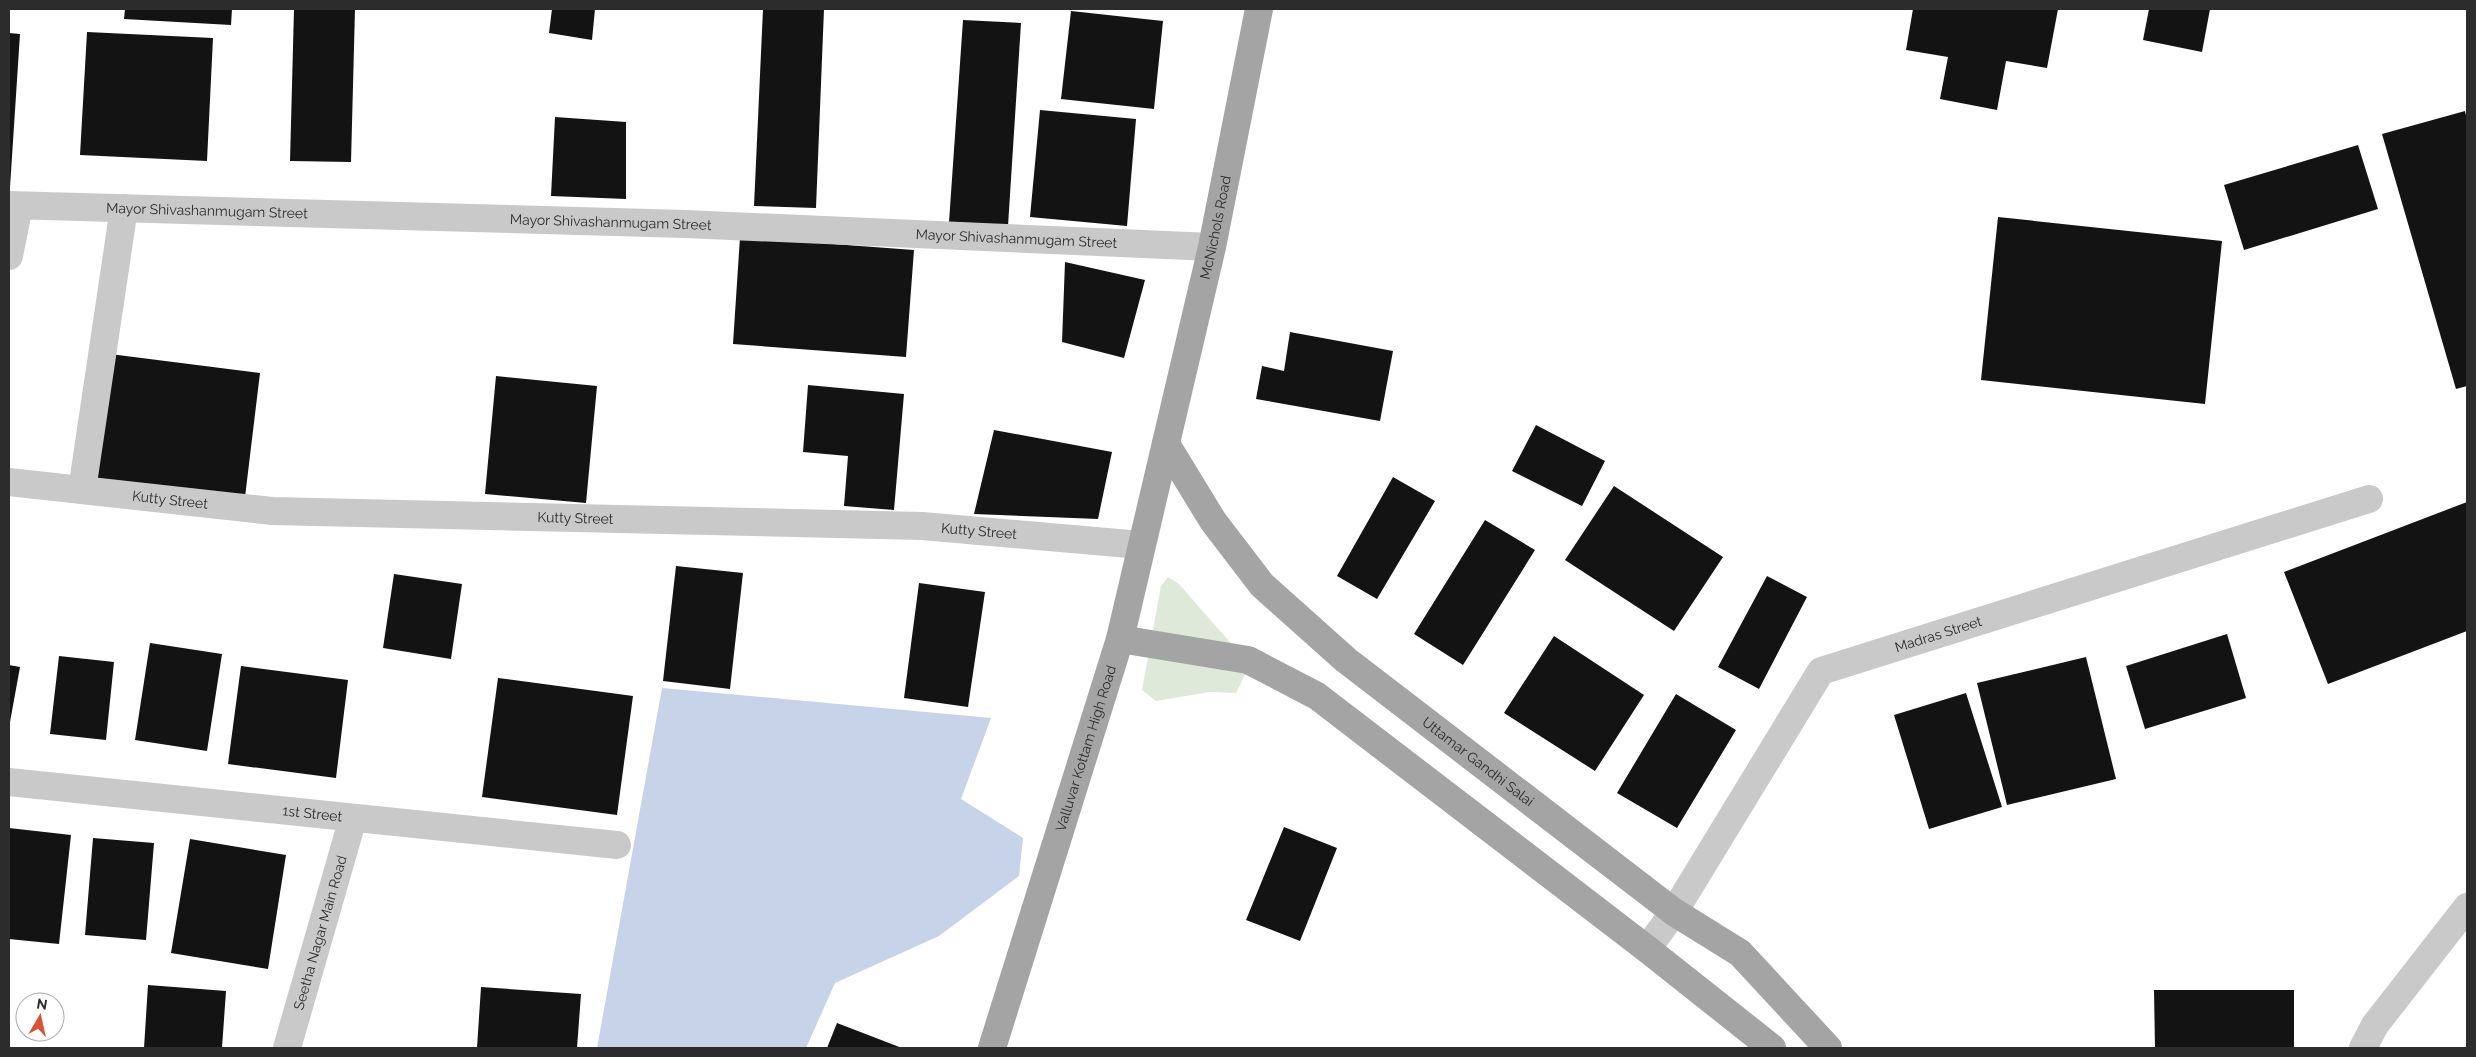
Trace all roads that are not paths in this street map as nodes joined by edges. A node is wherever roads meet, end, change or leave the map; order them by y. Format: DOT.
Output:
graph roads {
  1 [pos="1259,9"];
  2 [pos="14,206"];
  3 [pos="124,208"];
  4 [pos="1212,247"];
  5 [pos="9,256"];
  6 [pos="1166,444"];
  7 [pos="9,482"];
  8 [pos="82,490"];
  9 [pos="2370,499"];
  10 [pos="1141,545"];
  11 [pos="1120,639"];
  12 [pos="9,782"];
  13 [pos="353,818"];
  14 [pos="617,845"];
  15 [pos="2467,907"];
  16 [pos="1674,912"];
  17 [pos="1647,949"];
  18 [pos="1826,1046"];
  19 [pos="287,1048"];
  20 [pos="992,1048"];
  21 [pos="1772,1048"];
  22 [pos="2363,1048"];
  1 -- 4 [label="main road, McNichols Road"];
  2 -- 3 [label="street, Mayor Shivashanmugam Street"];
  2 -- 5 [label="street"];
  3 -- 4 [label="street, Mayor Shivashanmugam Street"];
  3 -- 8 [label="street"];
  4 -- 6 [label="main road, McNichols Road"];
  6 -- 10 [label="main road, Valluvar Kottam High Road"];
  6 -- 16 [label="main road, Uttamar Gandhi Salai"];
  7 -- 8 [label="street, Kutty Street"];
  8 -- 10 [label="street, Kutty Street"];
  9 -- 16 [label="street, Madras Street"];
  10 -- 11 [label="main road, Valluvar Kottam High Road"];
  11 -- 17 [label="main road"];
  11 -- 20 [label="main road, Valluvar Kottam High Road"];
  12 -- 13 [label="street, 1st Street"];
  13 -- 14 [label="street, 1st Street"];
  13 -- 19 [label="street, Seetha Nagar Main Road"];
  15 -- 22 [label="street"];
  16 -- 17 [label="street, Madras Street"];
  16 -- 18 [label="main road, Uttamar Gandhi Salai"];
  17 -- 21 [label="main road"];
}
